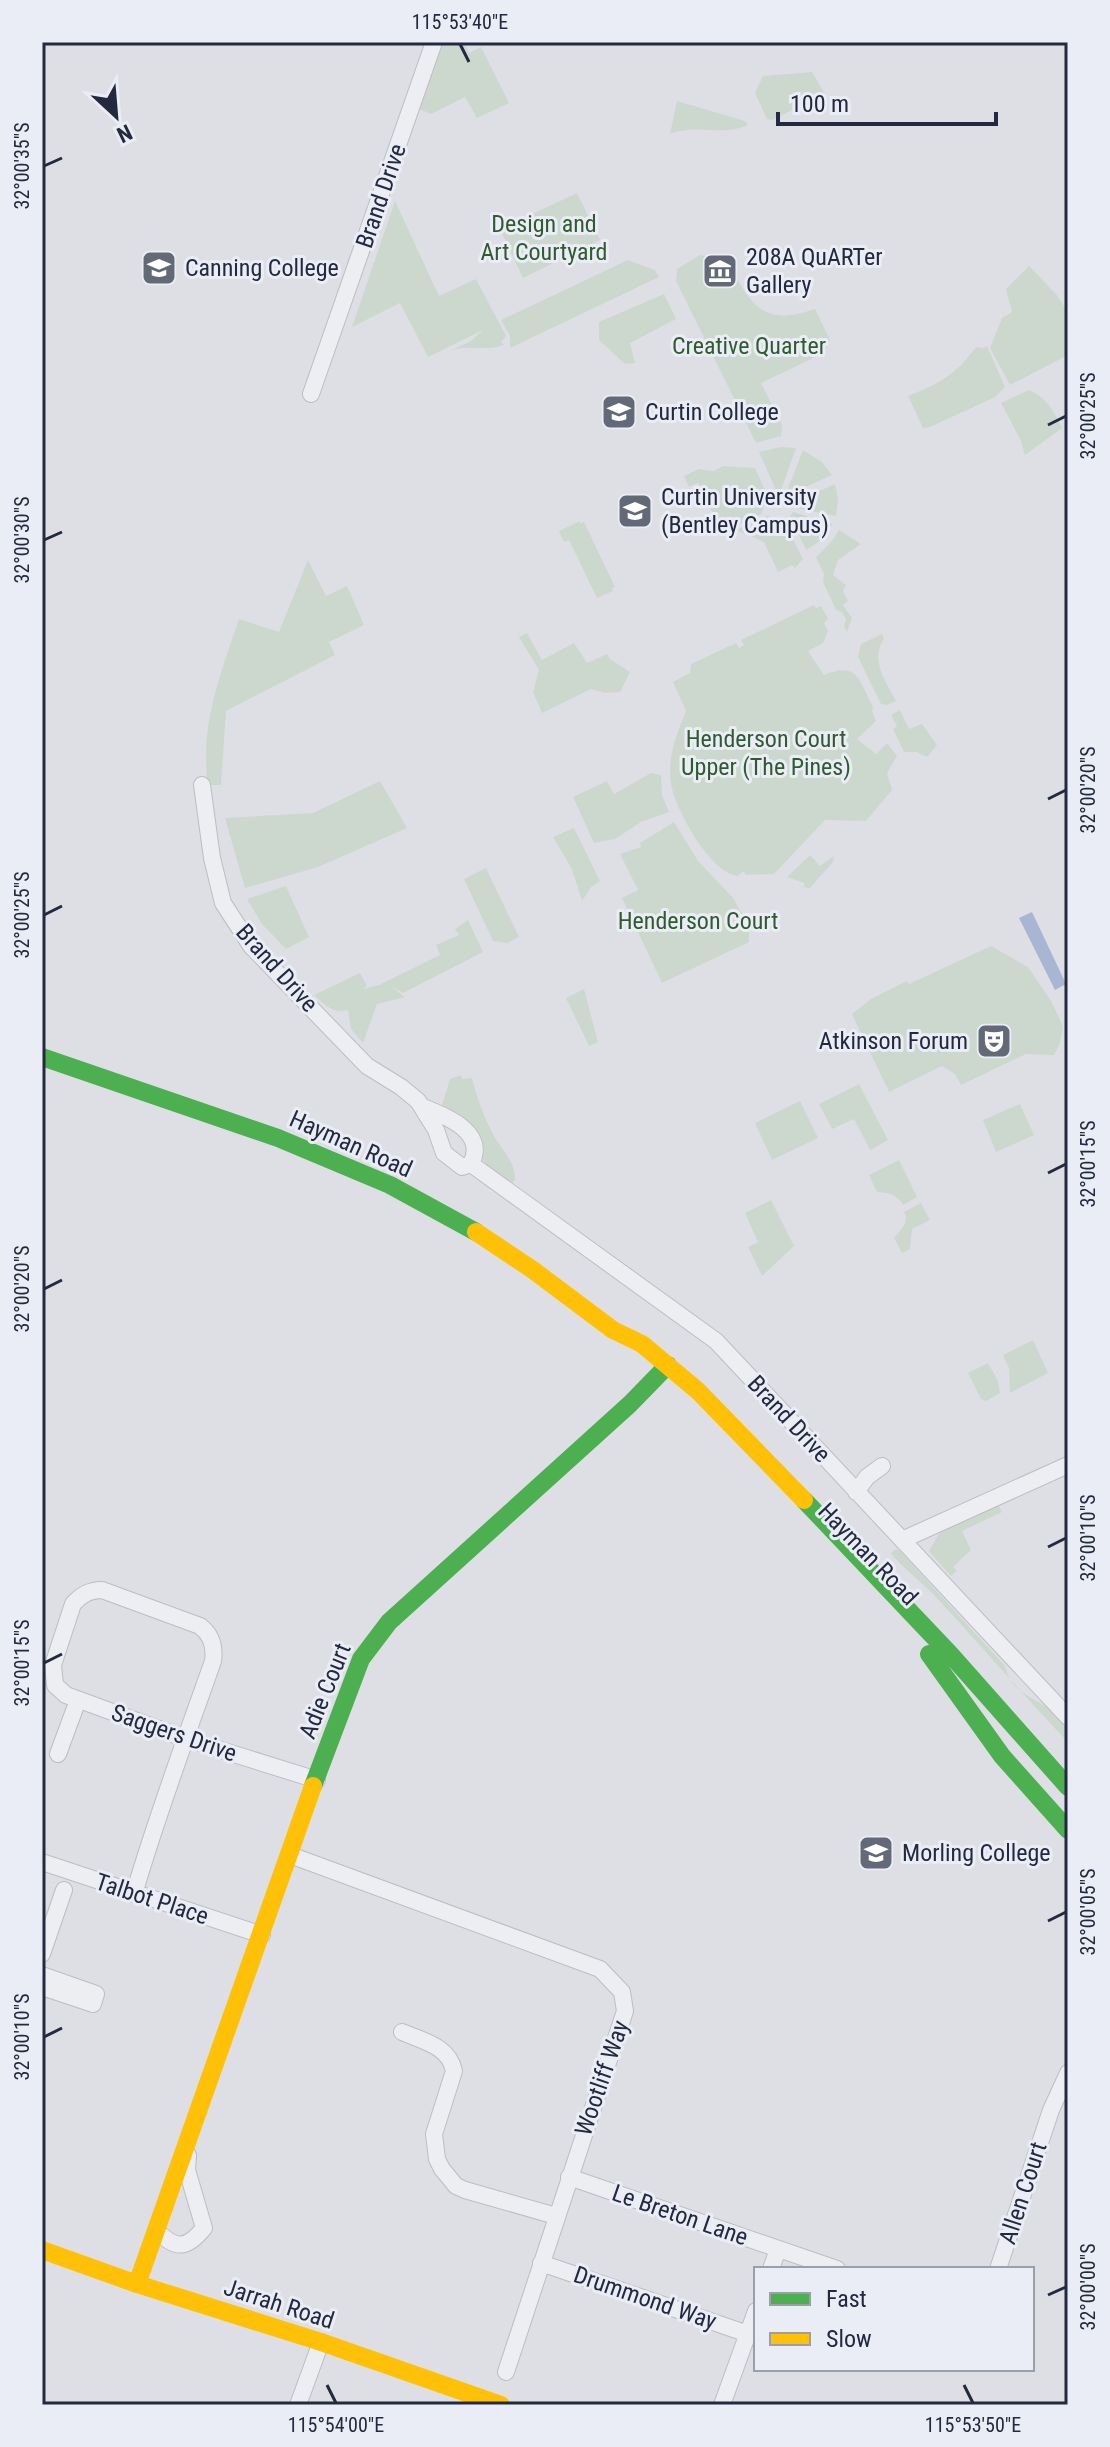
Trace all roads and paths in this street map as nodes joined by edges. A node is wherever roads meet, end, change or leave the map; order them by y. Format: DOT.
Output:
graph roads {
  1 [pos="434,42"];
  2 [pos="311,394"];
  3 [pos="202,785"];
  4 [pos="42,1057"];
  5 [pos="423,1107"];
  6 [pos="451,1119"];
  7 [pos="436,1130"];
  8 [pos="471,1164"];
  9 [pos="662,1372"];
  10 [pos="1068,1465"];
  11 [pos="882,1466"];
  12 [pos="856,1492"];
  13 [pos="902,1540"];
  14 [pos="78,1700"];
  15 [pos="1068,1717"];
  16 [pos="186,1739"];
  17 [pos="58,1754"];
  18 [pos="317,1780"];
  19 [pos="1068,1787"];
  20 [pos="1068,1830"];
  21 [pos="290,1855"];
  22 [pos="42,1862"];
  23 [pos="64,1890"];
  24 [pos="134,1894"];
  25 [pos="262,1935"];
  26 [pos="42,1954"];
  27 [pos="42,1975"];
  28 [pos="42,1987"];
  29 [pos="402,2032"];
  30 [pos="1068,2073"];
  31 [pos="189,2141"];
  32 [pos="569,2177"];
  33 [pos="556,2216"];
  34 [pos="157,2231"];
  35 [pos="778,2249"];
  36 [pos="42,2250"];
  37 [pos="541,2263"];
  38 [pos="772,2267"];
  39 [pos="831,2267"];
  40 [pos="999,2267"];
  41 [pos="137,2284"];
  42 [pos="754,2317"];
  43 [pos="748,2334"];
  44 [pos="321,2342"];
  45 [pos="506,2372"];
  46 [pos="298,2405"];
  47 [pos="501,2405"];
  48 [pos="722,2405"];
  1 -- 2 [label="street, Brand Drive"];
  3 -- 5 [label="street, Brand Drive"];
  4 -- 9 [label="main road, Hayman Road"];
  5 -- 6 [label="street, Brand Drive"];
  5 -- 7 [label="street, Brand Drive"];
  6 -- 7 [label="street"];
  6 -- 8 [label="street"];
  7 -- 8 [label="street, Brand Drive"];
  8 -- 12 [label="street, Brand Drive"];
  9 -- 18 [label="main road, Adie Court"];
  9 -- 19 [label="main road, Hayman Road"];
  9 -- 20 [label="main road, Hayman Road"];
  10 -- 13 [label="street"];
  11 -- 12 [label="street"];
  12 -- 13 [label="street, Brand Drive"];
  13 -- 15 [label="street, Brand Drive"];
  14 -- 16 [label="street, Saggers Drive"];
  14 -- 16 [label="street, Saggers Drive"];
  14 -- 17 [label="street"];
  16 -- 18 [label="street, Saggers Drive"];
  16 -- 24 [label="street"];
  18 -- 21 [label="main road, Adie Court"];
  21 -- 25 [label="main road, Adie Court"];
  21 -- 32 [label="street, Wootliff Way"];
  22 -- 24 [label="street, Talbot Place"];
  23 -- 26 [label="street"];
  24 -- 25 [label="street, Talbot Place"];
  25 -- 31 [label="main road, Adie Court"];
  27 -- 28 [label="street"];
  29 -- 33 [label="street"];
  30 -- 40 [label="street, Allen Court"];
  31 -- 34 [label="main road, Adie Court"];
  31 -- 34 [label="street, Adie Court"];
  32 -- 33 [label="street, Wootliff Way"];
  32 -- 35 [label="street, Le Breton Lane"];
  33 -- 37 [label="street, Wootliff Way"];
  34 -- 41 [label="main road, Adie Court"];
  35 -- 38 [label="street"];
  35 -- 39 [label="street, Le Breton Lane"];
  36 -- 41 [label="main road, Jarrah Road"];
  37 -- 43 [label="street, Drummond Way"];
  37 -- 45 [label="street, Wootliff Way"];
  41 -- 44 [label="main road, Jarrah Road"];
  42 -- 43 [label="street"];
  43 -- 48 [label="street"];
  44 -- 46 [label="street"];
  44 -- 47 [label="main road, Jarrah Road"];
}
